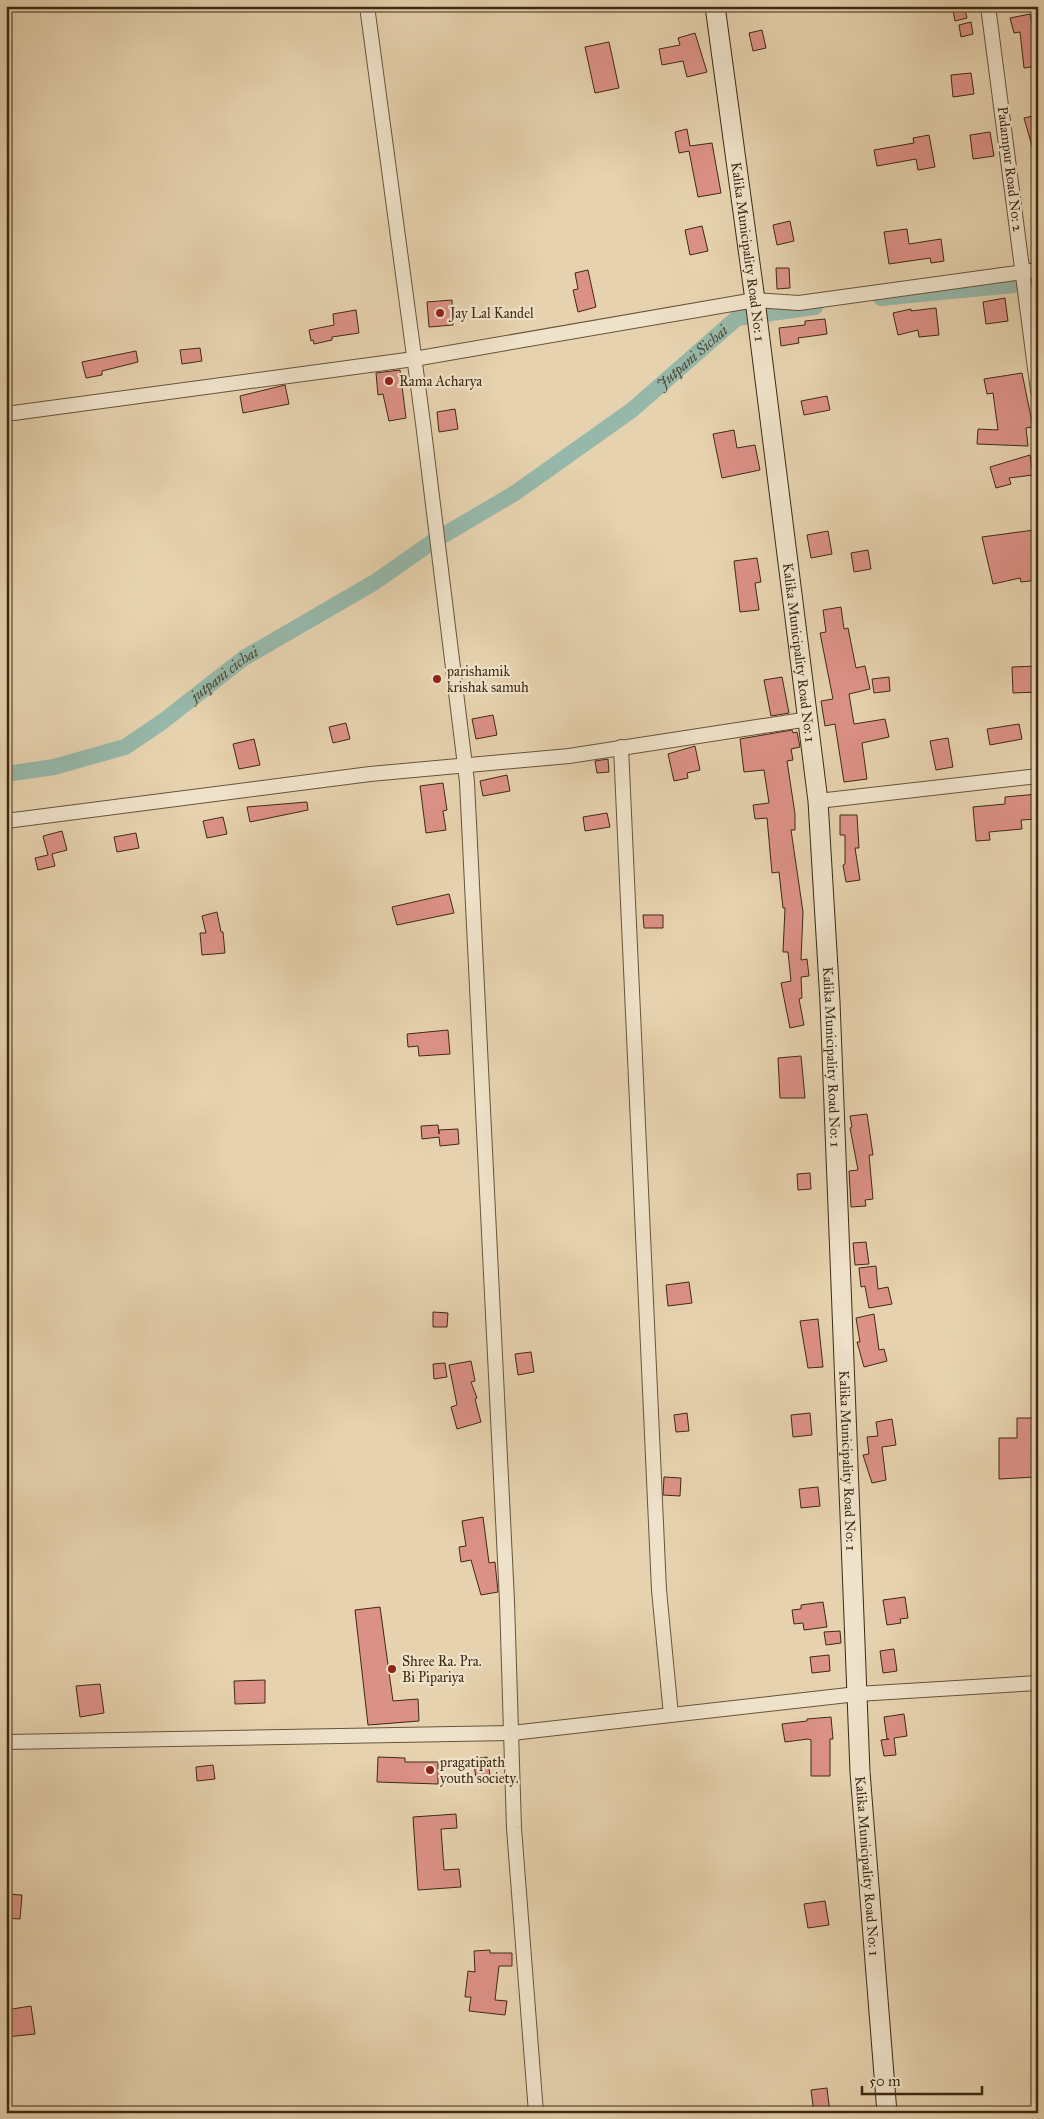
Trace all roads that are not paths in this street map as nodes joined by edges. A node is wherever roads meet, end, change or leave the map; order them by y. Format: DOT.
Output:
graph roads {
  1 [pos="367,6"];
  2 [pos="714,6"];
  3 [pos="988,6"];
  4 [pos="1038,270"];
  5 [pos="1023,271"];
  6 [pos="755,300"];
  7 [pos="414,359"];
  8 [pos="1038,390"];
  9 [pos="6,414"];
  10 [pos="809,719"];
  11 [pos="621,747"];
  12 [pos="465,767"];
  13 [pos="1038,776"];
  14 [pos="818,801"];
  15 [pos="6,821"];
  16 [pos="1038,1683"];
  17 [pos="857,1694"];
  18 [pos="671,1715"];
  19 [pos="512,1733"];
  20 [pos="6,1742"];
  21 [pos="536,2113"];
  22 [pos="887,2113"];
  1 -- 7 [label="street"];
  2 -- 6 [label="street, Kalika Municipality Road No: 1"];
  3 -- 5 [label="street, Padampur Road No: 2"];
  4 -- 5 [label="street"];
  5 -- 6 [label="street"];
  5 -- 8 [label="street, Padampur Road No: 2"];
  6 -- 7 [label="street"];
  6 -- 10 [label="street, Kalika Municipality Road No: 1"];
  7 -- 9 [label="street"];
  7 -- 12 [label="street"];
  10 -- 11 [label="street"];
  10 -- 14 [label="street, Kalika Municipality Road No: 1"];
  11 -- 12 [label="street"];
  11 -- 18 [label="street"];
  12 -- 15 [label="street"];
  12 -- 19 [label="street"];
  13 -- 14 [label="street"];
  14 -- 17 [label="street, Kalika Municipality Road No: 1"];
  16 -- 17 [label="street"];
  17 -- 18 [label="street"];
  17 -- 22 [label="street, Kalika Municipality Road No: 1"];
  18 -- 19 [label="street"];
  19 -- 20 [label="street"];
  19 -- 21 [label="street"];
}
